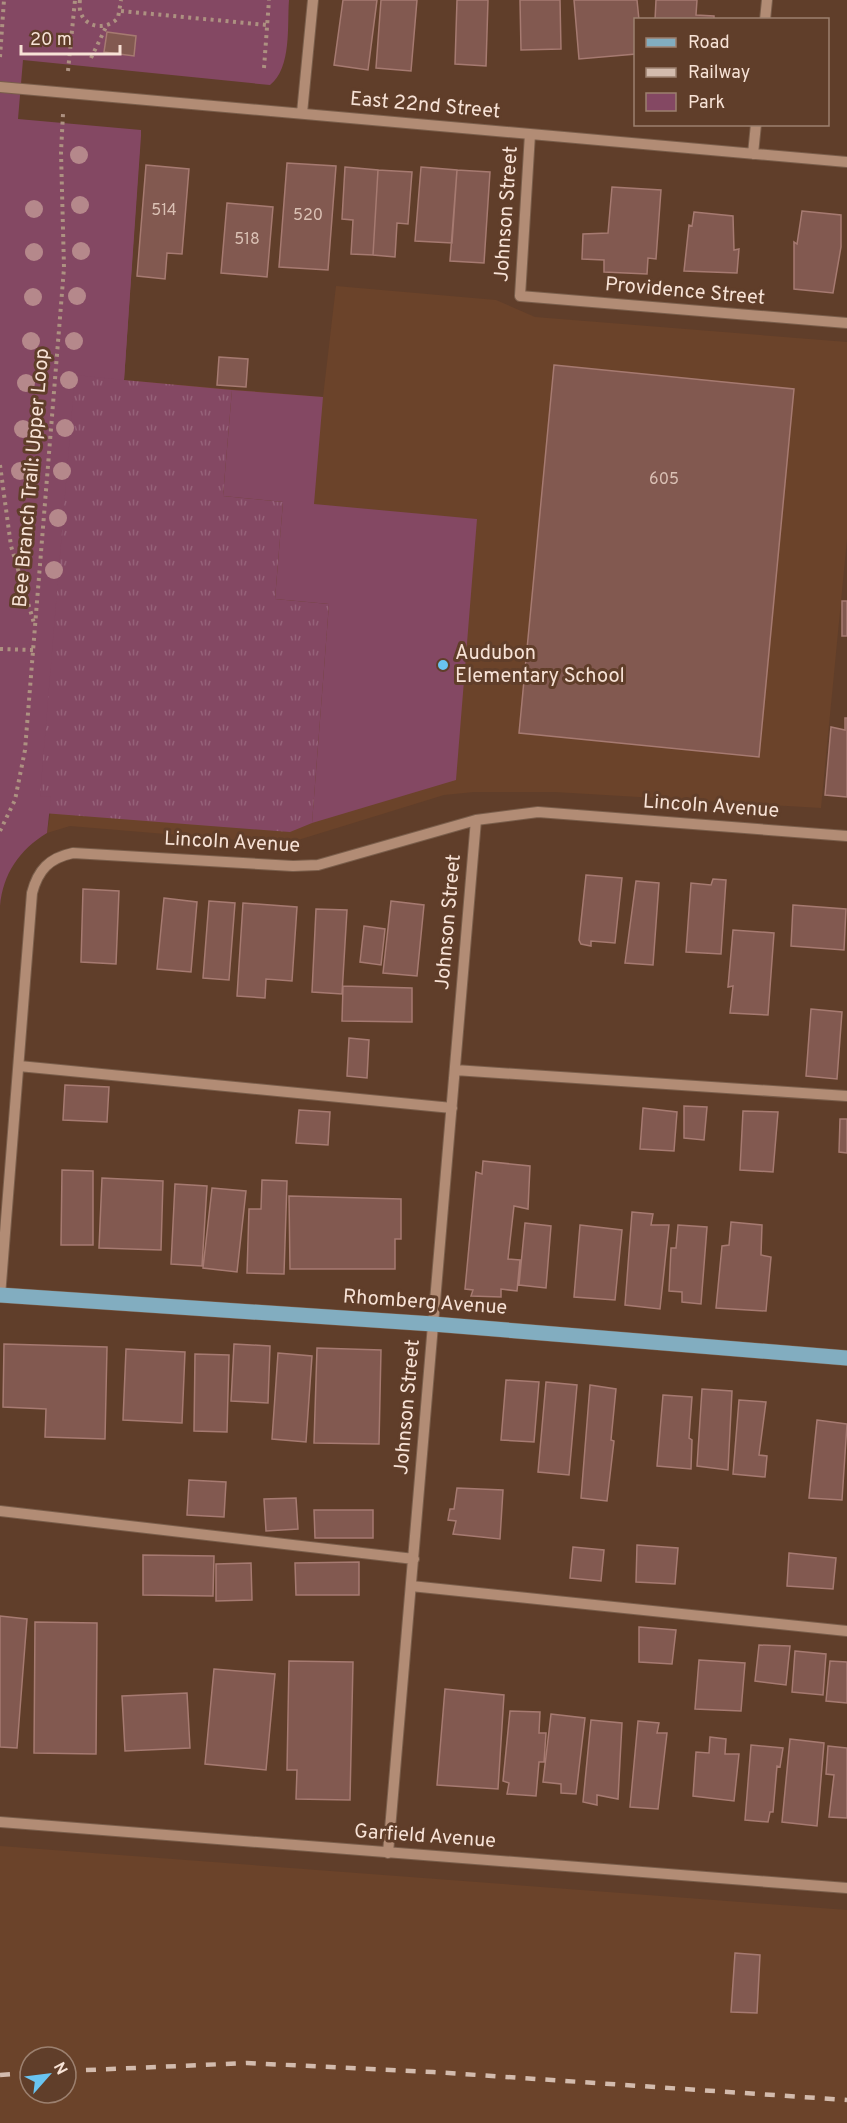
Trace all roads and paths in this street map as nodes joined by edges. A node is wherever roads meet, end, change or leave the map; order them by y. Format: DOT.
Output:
graph roads {
  1 [pos="4,0"];
  2 [pos="75,0"];
  3 [pos="80,0"];
  4 [pos="121,0"];
  5 [pos="269,0"];
  6 [pos="313,0"];
  7 [pos="766,0"];
  8 [pos="121,12"];
  9 [pos="765,18"];
  10 [pos="267,25"];
  11 [pos="107,27"];
  12 [pos="0,57"];
  13 [pos="92,58"];
  14 [pos="69,65"];
  15 [pos="264,68"];
  16 [pos="0,87"];
  17 [pos="302,113"];
  18 [pos="62,123"];
  19 [pos="756,126"];
  20 [pos="530,134"];
  21 [pos="753,154"];
  22 [pos="847,162"];
  23 [pos="520,296"];
  24 [pos="847,323"];
  25 [pos="0,465"];
  26 [pos="1,477"];
  27 [pos="35,624"];
  28 [pos="0,649"];
  29 [pos="33,650"];
  30 [pos="476,820"];
  31 [pos="0,831"];
  32 [pos="847,836"];
  33 [pos="19,1066"];
  34 [pos="455,1070"];
  35 [pos="847,1096"];
  36 [pos="452,1108"];
  37 [pos="0,1295"];
  38 [pos="433,1323"];
  39 [pos="847,1358"];
  40 [pos="0,1511"];
  41 [pos="414,1559"];
  42 [pos="411,1586"];
  43 [pos="847,1631"];
  44 [pos="0,1822"];
  45 [pos="388,1853"];
  46 [pos="847,1888"];
  1 -- 12 [label="path"];
  2 -- 14 [label="path"];
  3 -- 11 [label="path"];
  4 -- 8 [label="path"];
  5 -- 10 [label="path"];
  6 -- 17 [label="street"];
  7 -- 9 [label="street"];
  8 -- 10 [label="path"];
  8 -- 11 [label="path"];
  10 -- 15 [label="path"];
  11 -- 13 [label="path"];
  16 -- 17 [label="street, East 22nd Street"];
  17 -- 20 [label="street, East 22nd Street"];
  18 -- 27 [label="path, Bee Branch Trail: Upper Loop"];
  19 -- 21 [label="street"];
  20 -- 21 [label="street, East 22nd Street"];
  20 -- 23 [label="street, Johnson Street"];
  21 -- 22 [label="street, East 22nd Street"];
  23 -- 24 [label="street, Providence Street"];
  25 -- 26 [label="path"];
  26 -- 27 [label="path"];
  27 -- 29 [label="path, Bee Branch Trail: Upper Loop"];
  28 -- 29 [label="path"];
  29 -- 31 [label="path, Bee Branch Trail: Upper Loop"];
  30 -- 32 [label="street, Lincoln Avenue"];
  30 -- 33 [label="street, Lincoln Avenue"];
  30 -- 34 [label="street, Johnson Street"];
  33 -- 36 [label="street"];
  33 -- 37 [label="street, Lincoln Avenue"];
  34 -- 35 [label="street"];
  34 -- 36 [label="street, Johnson Street"];
  36 -- 38 [label="street, Johnson Street"];
  37 -- 38 [label="main road, Rhomberg Avenue"];
  38 -- 39 [label="main road, Rhomberg Avenue"];
  38 -- 41 [label="street, Johnson Street"];
  40 -- 41 [label="street"];
  41 -- 42 [label="street, Johnson Street"];
  42 -- 43 [label="street"];
  42 -- 45 [label="street, Johnson Street"];
  44 -- 45 [label="street, Garfield Avenue"];
  45 -- 46 [label="street, Garfield Avenue"];
}
